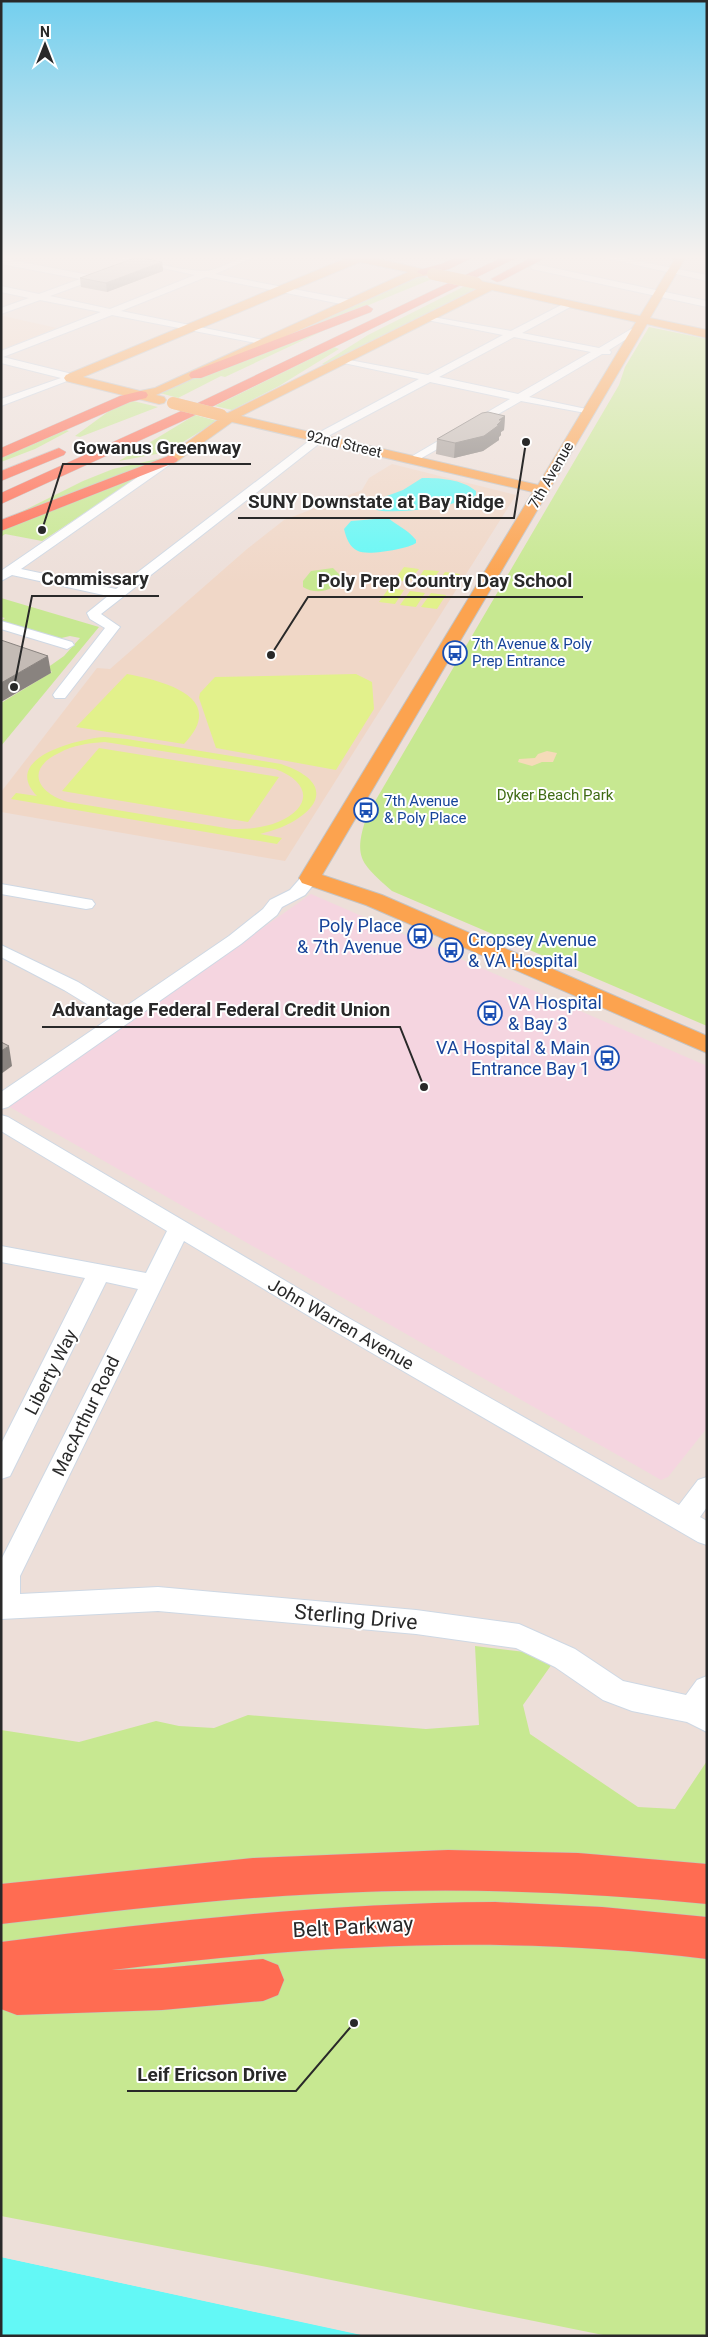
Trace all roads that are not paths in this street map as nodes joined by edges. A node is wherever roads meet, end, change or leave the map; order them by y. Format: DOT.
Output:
graph roads {
  1 [pos="26,366"];
  2 [pos="98,366"];
  3 [pos="213,366"];
  4 [pos="217,366"];
  5 [pos="261,366"];
  6 [pos="270,366"];
  7 [pos="285,366"];
  8 [pos="316,366"];
  9 [pos="330,366"];
  10 [pos="372,366"];
  11 [pos="451,366"];
  12 [pos="574,366"];
  13 [pos="614,366"];
  14 [pos="196,374"];
  15 [pos="70,378"];
  16 [pos="428,378"];
  17 [pos="296,382"];
  18 [pos="147,397"];
  19 [pos="520,398"];
  20 [pos="1,403"];
  21 [pos="104,409"];
  22 [pos="587,412"];
  23 [pos="164,413"];
  24 [pos="184,415"];
  25 [pos="226,416"];
  26 [pos="144,418"];
  27 [pos="320,438"];
  28 [pos="187,447"];
  29 [pos="68,448"];
  30 [pos="1,454"];
  31 [pos="172,459"];
  32 [pos="412,460"];
  33 [pos="114,465"];
  34 [pos="1,466"];
  35 [pos="98,471"];
  36 [pos="1,477"];
  37 [pos="1,489"];
  38 [pos="542,490"];
  39 [pos="44,491"];
  40 [pos="1,494"];
  41 [pos="1,499"];
  42 [pos="1,510"];
  43 [pos="1,526"];
  44 [pos="6,574"];
  45 [pos="120,594"];
  46 [pos="3,626"];
  47 [pos="67,645"];
  48 [pos="60,695"];
  49 [pos="310,878"];
  50 [pos="1,889"];
  51 [pos="86,904"];
  52 [pos="1,950"];
  53 [pos="122,1017"];
  54 [pos="707,1045"];
  55 [pos="1,1102"];
  56 [pos="1,1122"];
  57 [pos="180,1230"];
  58 [pos="1,1254"];
  59 [pos="100,1274"];
  60 [pos="152,1284"];
  61 [pos="1,1469"];
  62 [pos="707,1487"];
  63 [pos="683,1520"];
  64 [pos="707,1534"];
  65 [pos="6,1566"];
  66 [pos="4,1607"];
  67 [pos="702,1706"];
  68 [pos="707,1884"];
  69 [pos="1,1904"];
  70 [pos="707,1938"];
  71 [pos="1,1963"];
  72 [pos="263,1980"];
  73 [pos="1,1988"];
  1 -- 15 [label="street, 92nd Street"];
  2 -- 15 [label="main road"];
  3 -- 14 [label="main road"];
  4 -- 14 [label="highway"];
  5 -- 23 [label="highway"];
  6 -- 40 [label="highway"];
  7 -- 24 [label="highway"];
  8 -- 17 [label="highway"];
  9 -- 17 [label="main road"];
  10 -- 16 [label="street"];
  11 -- 16 [label="street"];
  12 -- 19 [label="street"];
  13 -- 22 [label="main road, 7th Avenue"];
  14 -- 18 [label="main road"];
  15 -- 18 [label="main road, 92nd Street"];
  15 -- 20 [label="street"];
  16 -- 19 [label="street"];
  16 -- 27 [label="street"];
  17 -- 25 [label="main road"];
  18 -- 21 [label="highway"];
  18 -- 25 [label="main road, 92nd Street, bridge"];
  19 -- 22 [label="street"];
  19 -- 32 [label="street"];
  21 -- 30 [label="highway"];
  21 -- 34 [label="highway"];
  22 -- 38 [label="main road, 7th Avenue"];
  23 -- 26 [label="highway"];
  23 -- 37 [label="highway"];
  24 -- 39 [label="highway"];
  24 -- 41 [label="highway"];
  25 -- 27 [label="main road, 92nd Street"];
  25 -- 28 [label="main road"];
  27 -- 32 [label="main road, 92nd Street"];
  27 -- 45 [label="street"];
  28 -- 31 [label="main road"];
  28 -- 33 [label="highway"];
  29 -- 36 [label="highway"];
  31 -- 43 [label="highway"];
  31 -- 44 [label="street"];
  32 -- 38 [label="main road, 92nd Street"];
  35 -- 39 [label="highway"];
  38 -- 49 [label="main road, 7th Avenue"];
  39 -- 42 [label="highway"];
  44 -- 45 [label="street"];
  45 -- 48 [label="street"];
  46 -- 47 [label="street"];
  49 -- 53 [label="street, 7th Avenue"];
  49 -- 54 [label="main road"];
  50 -- 51 [label="street"];
  52 -- 53 [label="street"];
  53 -- 55 [label="street, 7th Avenue"];
  56 -- 57 [label="street, John Warren Avenue"];
  57 -- 60 [label="street, MacArthur Road"];
  57 -- 63 [label="street, John Warren Avenue"];
  58 -- 59 [label="street"];
  59 -- 60 [label="street"];
  59 -- 61 [label="street, Liberty Way"];
  60 -- 65 [label="street, MacArthur Road"];
  62 -- 63 [label="street"];
  63 -- 64 [label="street, John Warren Avenue"];
  65 -- 66 [label="street, MacArthur Road"];
  66 -- 67 [label="street, Sterling Drive"];
  68 -- 69 [label="highway"];
  70 -- 71 [label="highway, Belt Parkway"];
  72 -- 73 [label="highway"];
}
